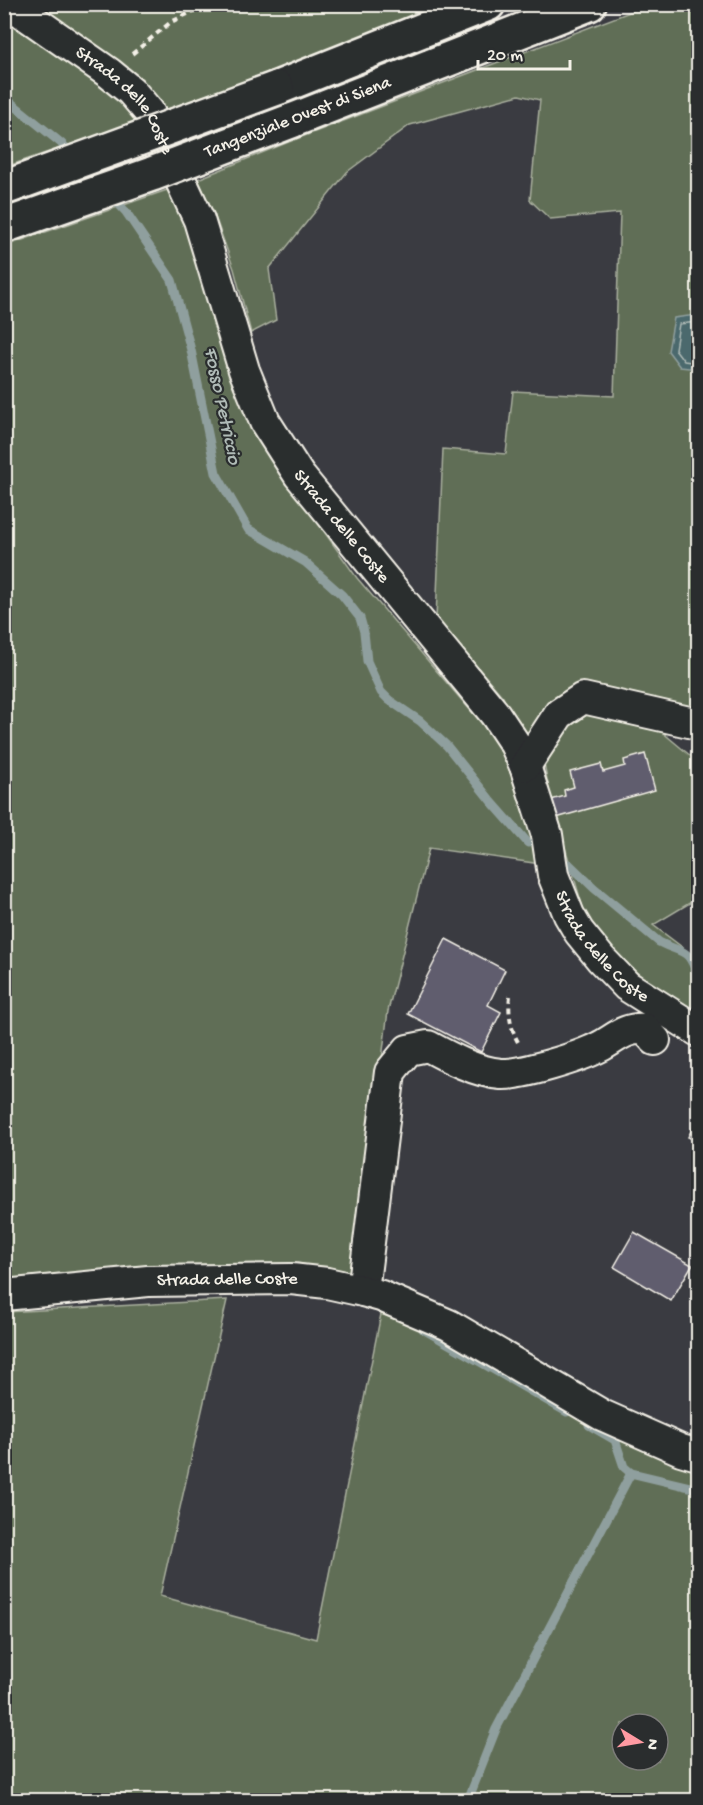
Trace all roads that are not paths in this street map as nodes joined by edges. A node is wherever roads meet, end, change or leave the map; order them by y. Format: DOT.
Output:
graph roads {
  1 [pos="10,4"];
  2 [pos="488,4"];
  3 [pos="589,4"];
  4 [pos="4,188"];
  5 [pos="4,226"];
  6 [pos="699,724"];
  7 [pos="525,766"];
  8 [pos="699,1031"];
  9 [pos="656,1040"];
  10 [pos="363,1291"];
  11 [pos="4,1295"];
  12 [pos="699,1455"];
  1 -- 7 [label="street, Strada delle Coste"];
  2 -- 4 [label="highway, Tangenziale Ovest di Siena, bridge"];
  3 -- 5 [label="highway, Tangenziale Ovest di Siena, bridge"];
  6 -- 7 [label="street"];
  7 -- 8 [label="street, Strada delle Coste"];
  9 -- 10 [label="street"];
  10 -- 11 [label="street, Strada delle Coste"];
  10 -- 12 [label="street, Strada delle Coste"];
}
